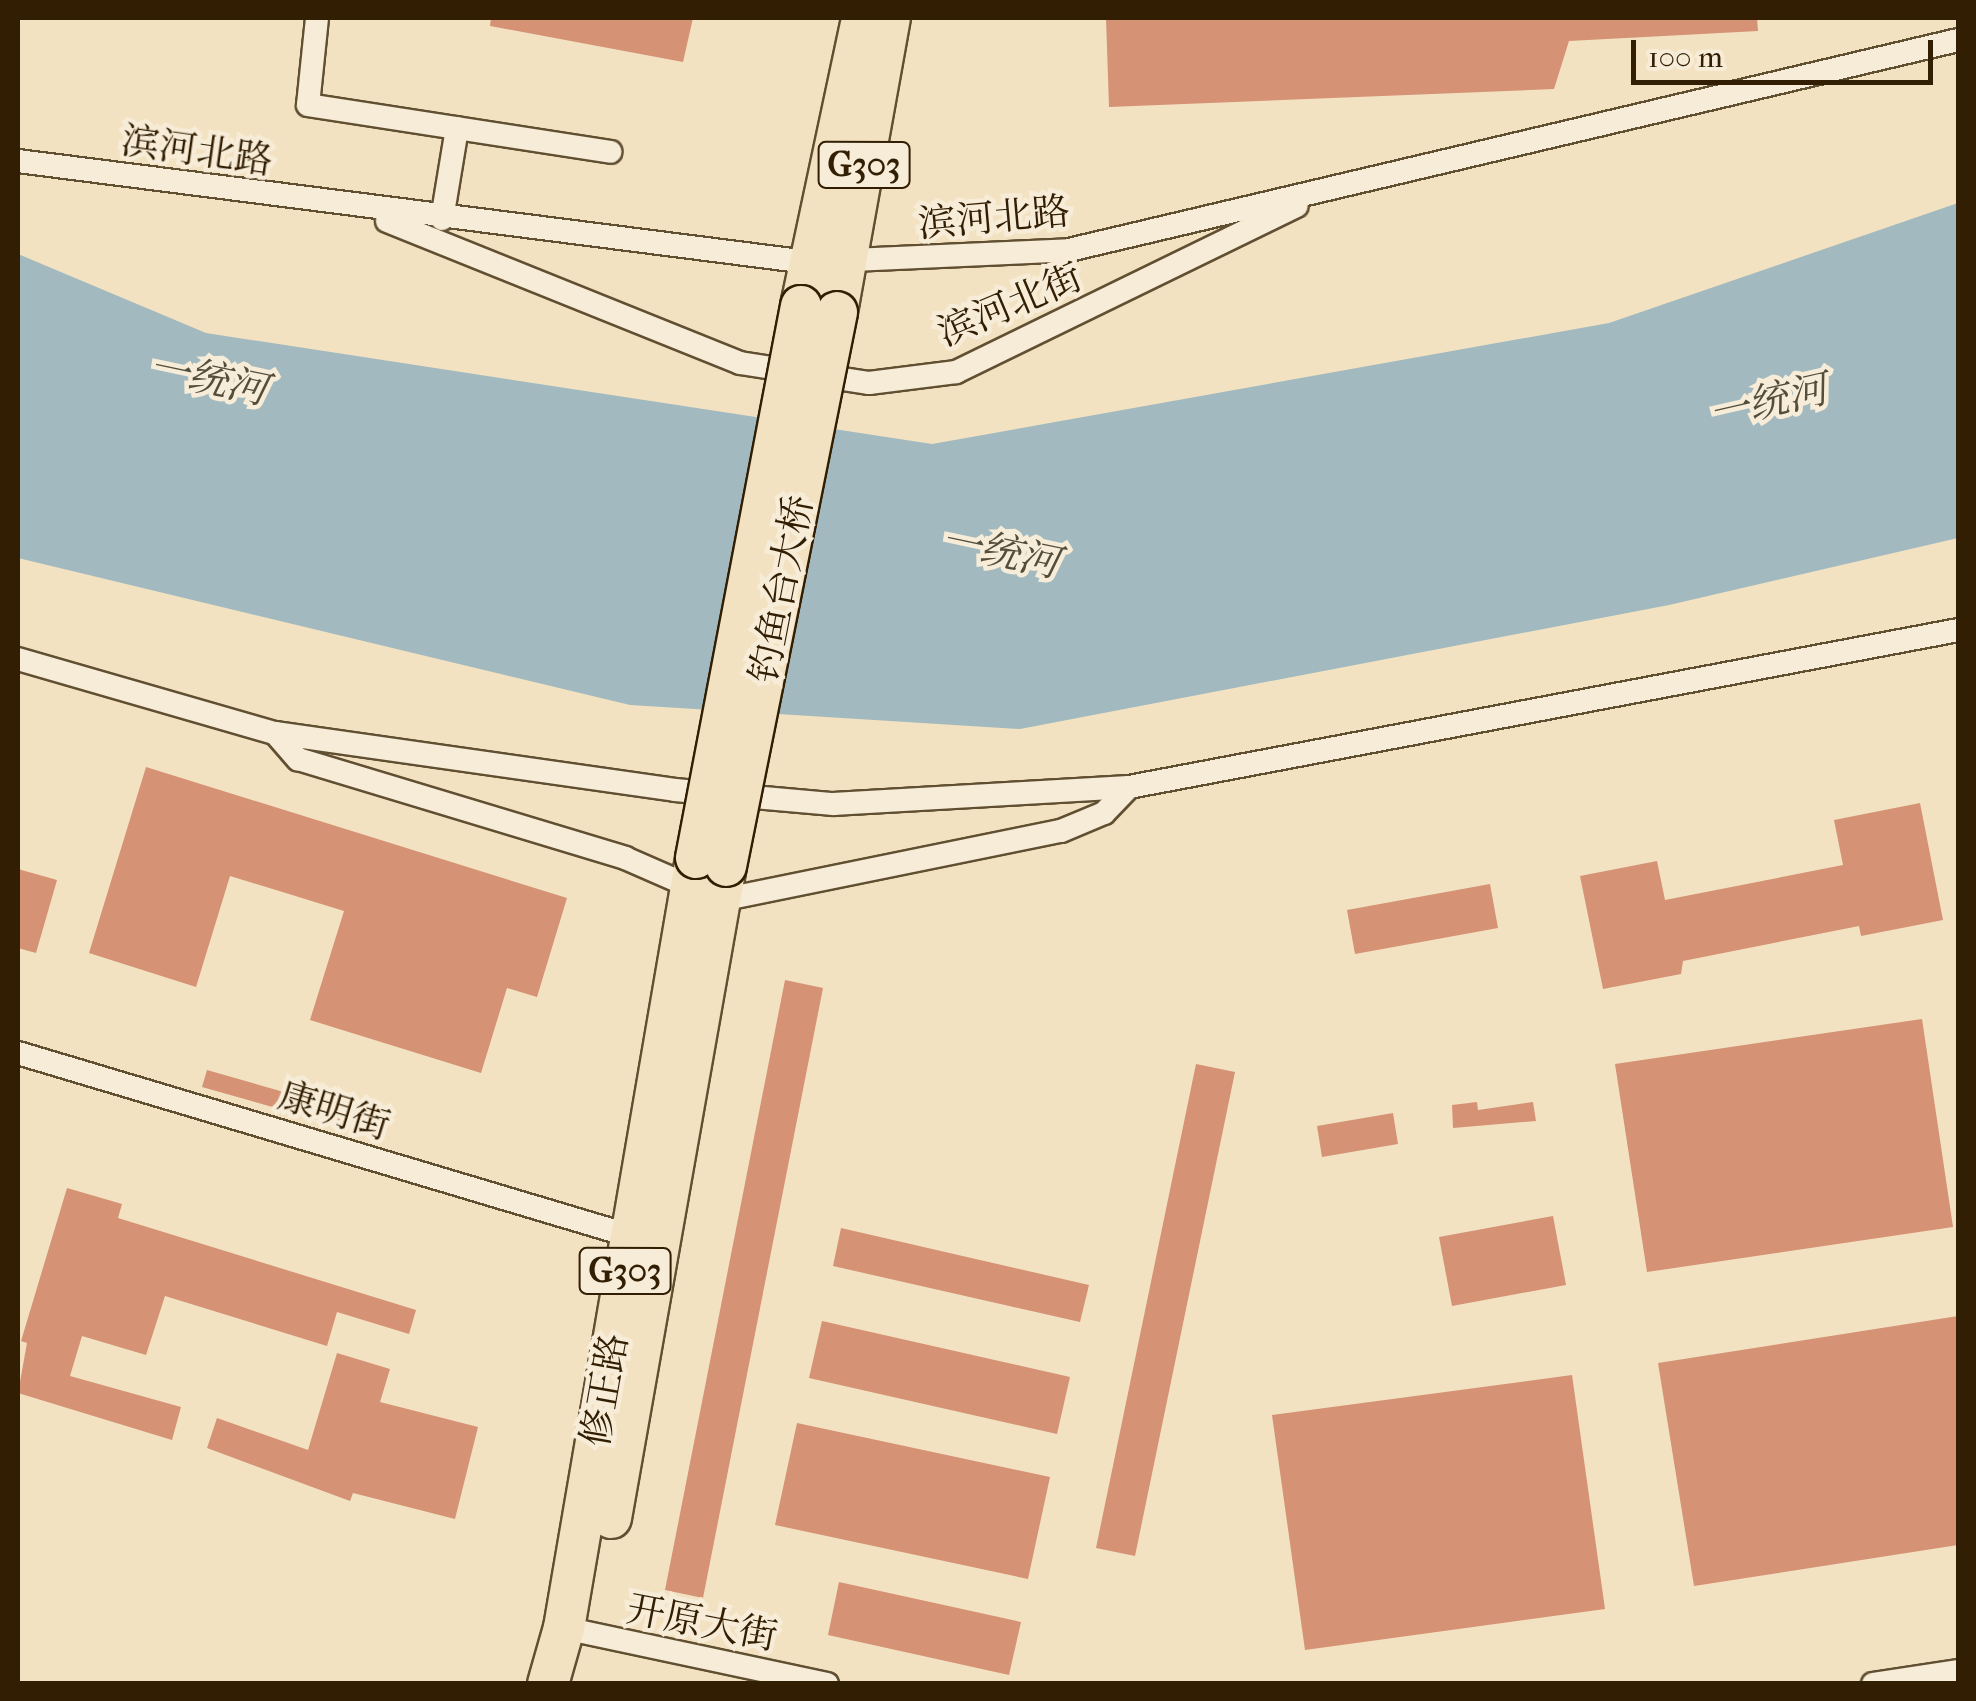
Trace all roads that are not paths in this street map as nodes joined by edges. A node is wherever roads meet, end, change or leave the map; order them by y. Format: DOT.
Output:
graph roads {
  1 [pos="318,18"];
  2 [pos="862,18"];
  3 [pos="890,18"];
  4 [pos="1958,40"];
  5 [pos="457,128"];
  6 [pos="610,152"];
  7 [pos="18,161"];
  8 [pos="1332,188"];
  9 [pos="360,210"];
  10 [pos="442,220"];
  11 [pos="828,263"];
  12 [pos="1958,630"];
  13 [pos="18,659"];
  14 [pos="275,733"];
  15 [pos="1129,787"];
  16 [pos="708,879"];
  17 [pos="18,1053"];
  18 [pos="631,1236"];
  19 [pos="577,1632"];
  20 [pos="1958,1671"];
  21 [pos="548,1684"];
  22 [pos="576,1684"];
  23 [pos="827,1684"];
  24 [pos="1872,1684"];
  1 -- 5 [label="street"];
  2 -- 11 [label="highway, G303"];
  3 -- 11 [label="highway, G303"];
  4 -- 8 [label="street, 滨河北路"];
  5 -- 6 [label="street"];
  5 -- 10 [label="street"];
  7 -- 9 [label="street, 滨河北路"];
  8 -- 9 [label="street, 滨河北街"];
  8 -- 11 [label="street, 滨河北路"];
  9 -- 10 [label="street, 滨河北路"];
  10 -- 11 [label="street, 滨河北路"];
  11 -- 16 [label="highway, 钓鱼台大桥 / G303, bridge"];
  12 -- 15 [label="street"];
  13 -- 14 [label="street"];
  14 -- 15 [label="street"];
  14 -- 16 [label="street"];
  15 -- 16 [label="street"];
  16 -- 18 [label="highway, 修正路 / G303"];
  16 -- 19 [label="highway, 修正路 / G303"];
  17 -- 18 [label="street, 康明街"];
  18 -- 19 [label="highway, 修正路 / G303"];
  19 -- 21 [label="highway, 修正路 / G303"];
  19 -- 22 [label="highway, 修正路 / G303"];
  19 -- 23 [label="street, 开原大街"];
  20 -- 24 [label="street"];
}
